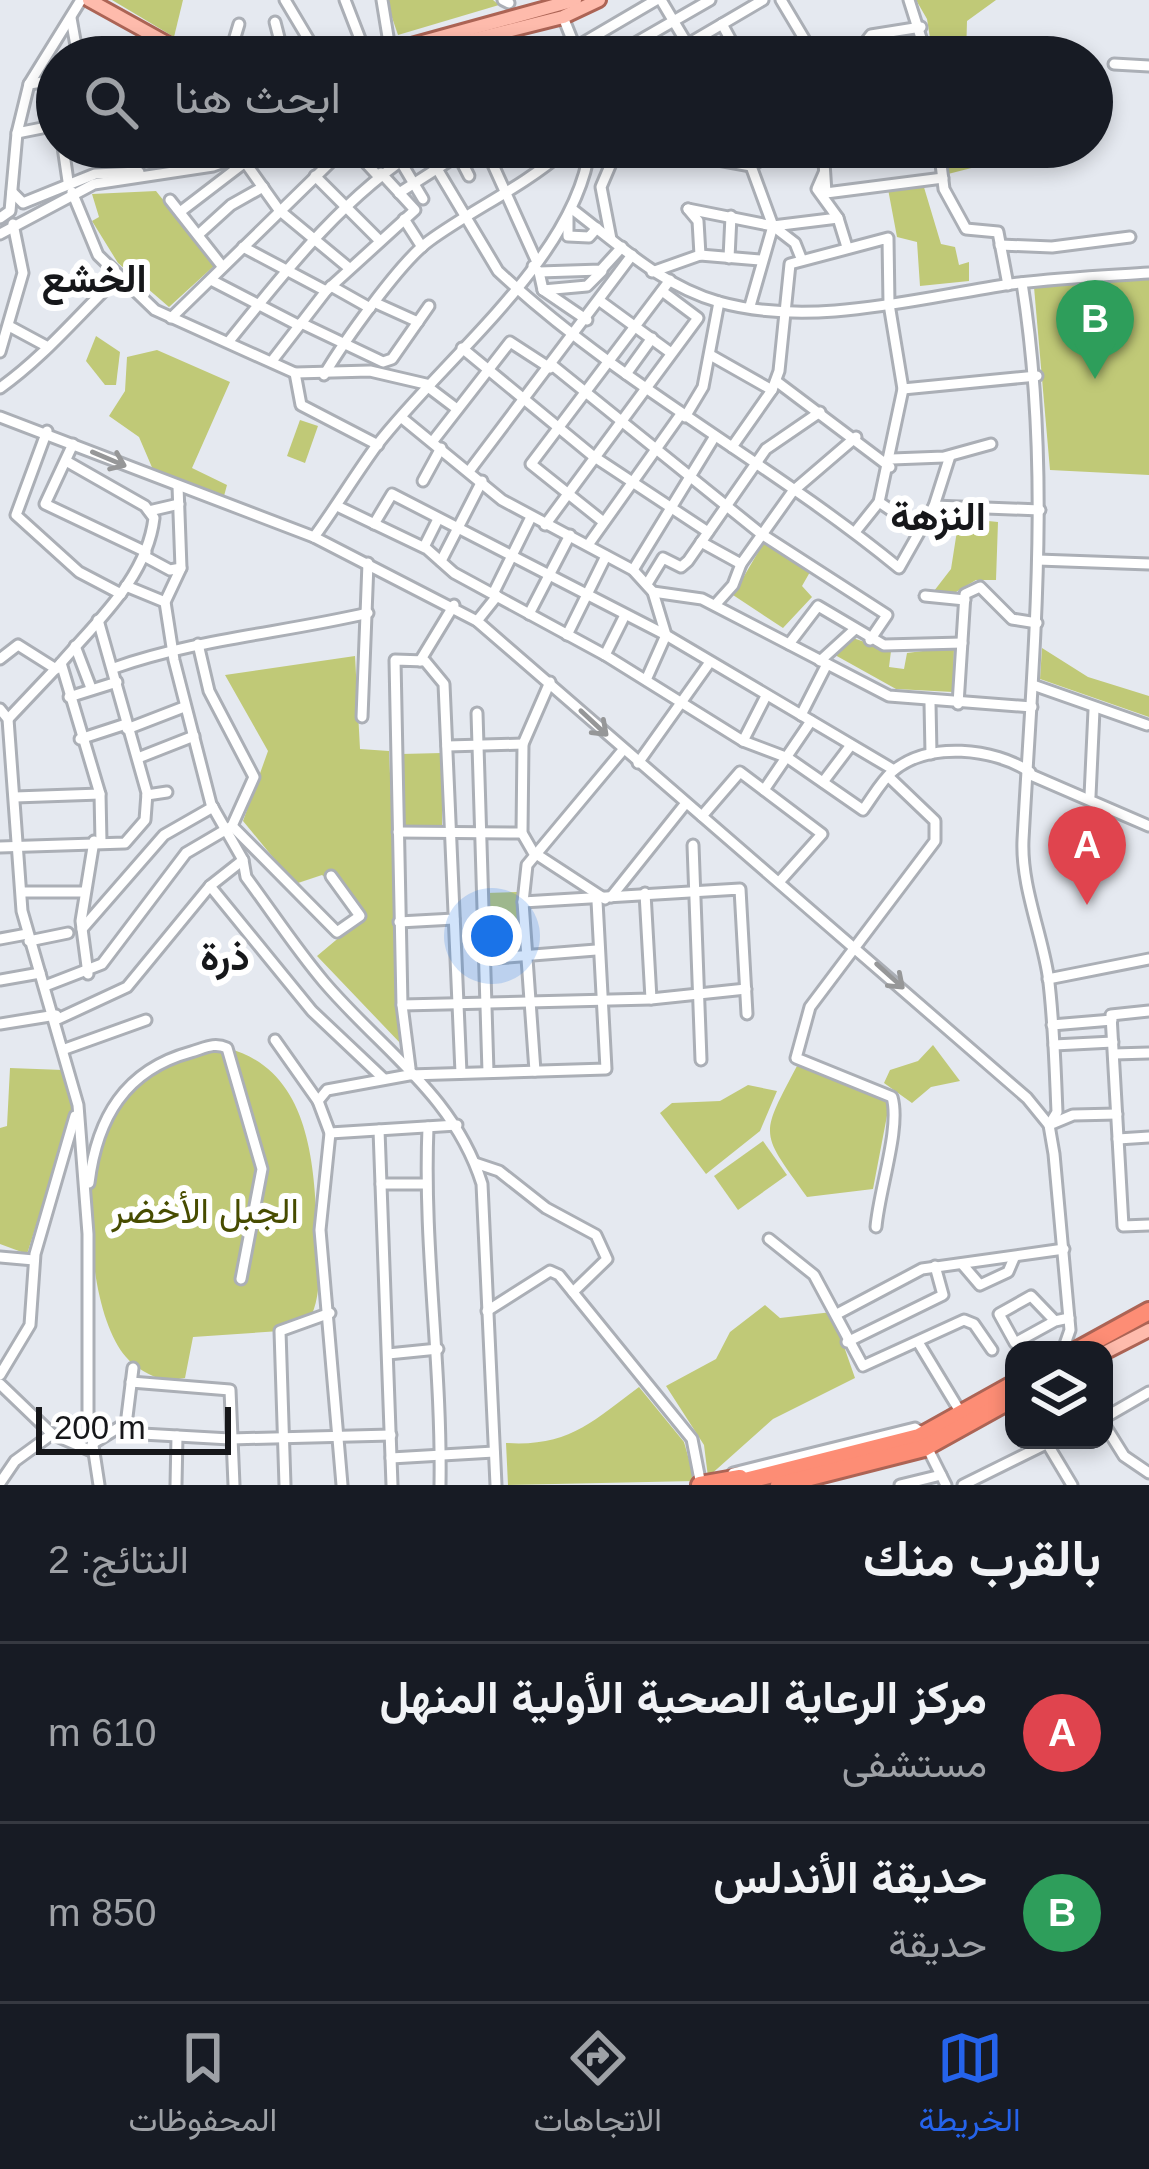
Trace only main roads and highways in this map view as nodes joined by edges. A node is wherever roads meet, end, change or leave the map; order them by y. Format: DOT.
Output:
graph roads {
  1 [pos="85,0"];
  2 [pos="599,0"];
  3 [pos="565,6"];
  4 [pos="153,36"];
  5 [pos="443,36"];
  6 [pos="488,36"];
  7 [pos="1149,1307"];
  8 [pos="1149,1321"];
  9 [pos="1149,1330"];
  10 [pos="1091,1341"];
  11 [pos="1113,1345"];
  12 [pos="1113,1347"];
  13 [pos="1005,1389"];
  14 [pos="1005,1402"];
  15 [pos="925,1440"];
  16 [pos="782,1481"];
  17 [pos="710,1484"];
  1 -- 4 [label="main road"];
  2 -- 3 [label="main road"];
  3 -- 5 [label="main road"];
  3 -- 6 [label="main road"];
  7 -- 10 [label="highway"];
  8 -- 11 [label="highway"];
  9 -- 12 [label="main road"];
  13 -- 15 [label="highway"];
  14 -- 15 [label="highway"];
  15 -- 16 [label="highway"];
  16 -- 17 [label="highway"];
}
